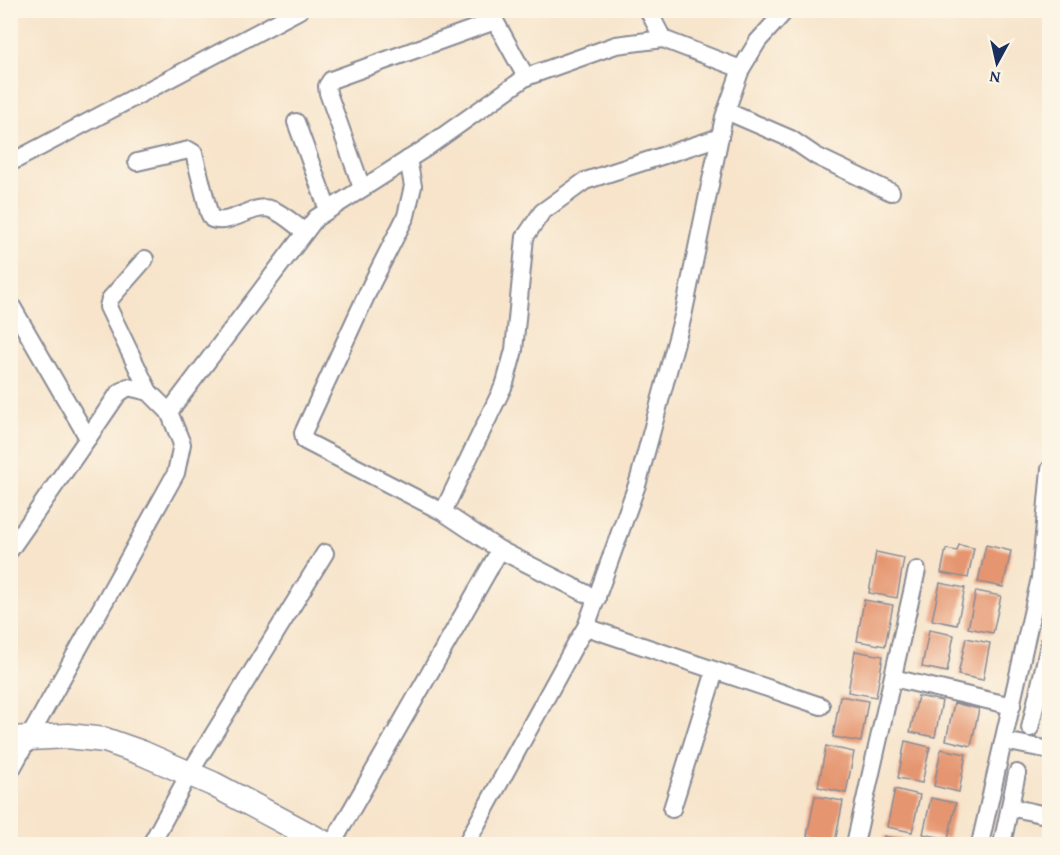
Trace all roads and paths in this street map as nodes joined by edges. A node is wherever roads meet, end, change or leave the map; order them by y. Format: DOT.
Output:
graph roads {
  1 [pos="300,10"];
  2 [pos="648,10"];
  3 [pos="786,10"];
  4 [pos="492,16"];
  5 [pos="663,39"];
  6 [pos="741,69"];
  7 [pos="526,77"];
  8 [pos="726,111"];
  9 [pos="296,122"];
  10 [pos="720,137"];
  11 [pos="408,159"];
  12 [pos="137,162"];
  13 [pos="10,163"];
  14 [pos="362,188"];
  15 [pos="891,192"];
  16 [pos="328,210"];
  17 [pos="305,232"];
  18 [pos="145,259"];
  19 [pos="10,303"];
  20 [pos="149,392"];
  21 [pos="169,412"];
  22 [pos="88,438"];
  23 [pos="1050,469"];
  24 [pos="443,512"];
  25 [pos="10,550"];
  26 [pos="500,550"];
  27 [pos="326,553"];
  28 [pos="917,570"];
  29 [pos="597,599"];
  30 [pos="586,627"];
  31 [pos="1050,641"];
  32 [pos="715,670"];
  33 [pos="893,678"];
  34 [pos="1046,678"];
  35 [pos="821,706"];
  36 [pos="1012,706"];
  37 [pos="1030,728"];
  38 [pos="21,737"];
  39 [pos="1004,741"];
  40 [pos="1050,750"];
  41 [pos="10,772"];
  42 [pos="1017,773"];
  43 [pos="189,774"];
  44 [pos="1010,807"];
  45 [pos="672,809"];
  46 [pos="1050,816"];
  47 [pos="151,844"];
  48 [pos="326,844"];
  49 [pos="332,844"];
  50 [pos="466,844"];
  51 [pos="855,844"];
  52 [pos="980,844"];
  53 [pos="1002,844"];
  1 -- 13 [label="street"];
  2 -- 5 [label="street"];
  3 -- 6 [label="street"];
  4 -- 7 [label="street"];
  4 -- 14 [label="street"];
  5 -- 6 [label="street"];
  5 -- 7 [label="street"];
  6 -- 8 [label="street"];
  7 -- 11 [label="street"];
  8 -- 10 [label="street"];
  8 -- 15 [label="street"];
  9 -- 16 [label="street"];
  10 -- 24 [label="street"];
  10 -- 29 [label="street"];
  11 -- 14 [label="street"];
  11 -- 24 [label="street"];
  12 -- 17 [label="street"];
  14 -- 16 [label="street"];
  16 -- 17 [label="street"];
  17 -- 21 [label="street"];
  18 -- 20 [label="street"];
  19 -- 22 [label="street"];
  20 -- 21 [label="street"];
  20 -- 22 [label="street"];
  21 -- 38 [label="street"];
  22 -- 25 [label="street"];
  23 -- 36 [label="street"];
  24 -- 26 [label="street"];
  26 -- 29 [label="street"];
  26 -- 49 [label="street"];
  27 -- 43 [label="street"];
  28 -- 33 [label="street"];
  29 -- 30 [label="street"];
  30 -- 32 [label="street"];
  30 -- 50 [label="street"];
  31 -- 34 [label="street"];
  32 -- 35 [label="street"];
  32 -- 45 [label="street"];
  33 -- 36 [label="street"];
  33 -- 51 [label="street"];
  34 -- 37 [label="street"];
  36 -- 39 [label="street"];
  38 -- 41 [label="street"];
  38 -- 43 [label="street"];
  39 -- 40 [label="street"];
  39 -- 52 [label="street"];
  42 -- 44 [label="street"];
  43 -- 47 [label="street"];
  43 -- 48 [label="street"];
  44 -- 46 [label="street"];
  44 -- 53 [label="street"];
}
